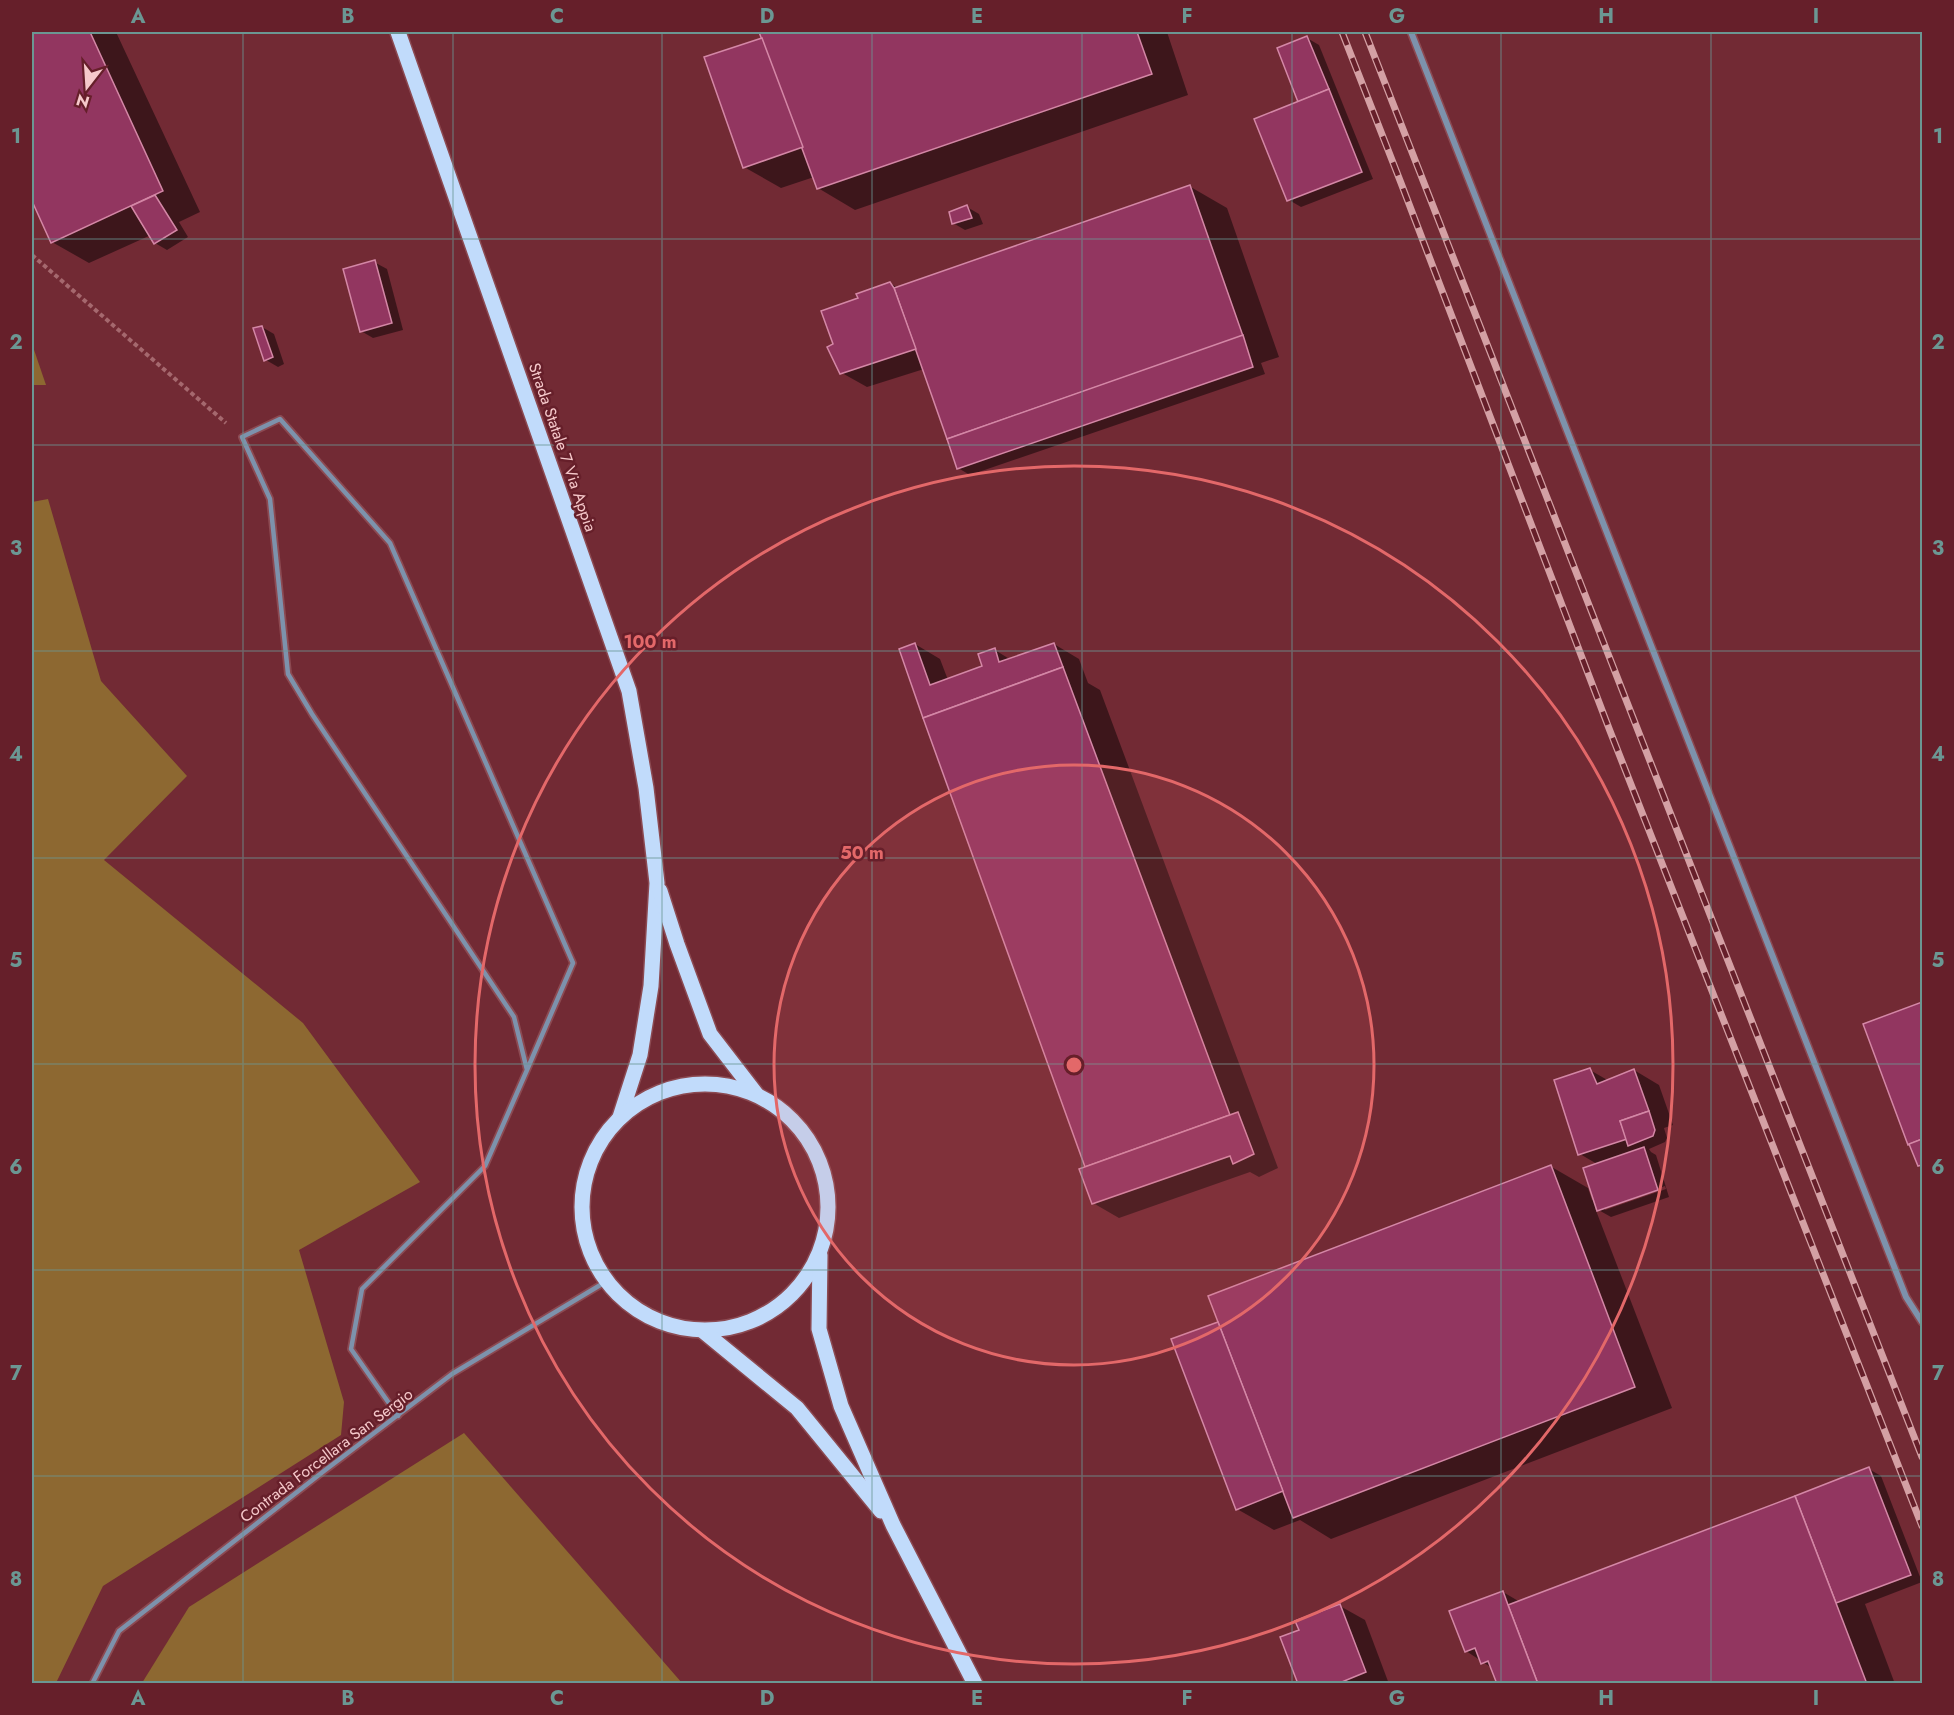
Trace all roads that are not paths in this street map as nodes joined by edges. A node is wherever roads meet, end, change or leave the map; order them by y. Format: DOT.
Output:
graph roads {
  1 [pos="398,32"];
  2 [pos="1411,32"];
  3 [pos="657,883"];
  4 [pos="527,1070"];
  5 [pos="757,1095"];
  6 [pos="620,1118"];
  7 [pos="820,1253"];
  8 [pos="607,1281"];
  9 [pos="1923,1322"];
  10 [pos="703,1331"];
  11 [pos="398,1416"];
  12 [pos="893,1525"];
  13 [pos="93,1683"];
  14 [pos="975,1683"];
  1 -- 3 [label="main road, Strada Statale 7 Via Appia"];
  2 -- 9 [label="street"];
  3 -- 5 [label="main road, Strada Statale 7 Via Appia"];
  3 -- 6 [label="main road, Strada Statale 7 Via Appia"];
  4 -- 4 [label="lane"];
  4 -- 11 [label="lane"];
  5 -- 6 [label="main road"];
  5 -- 7 [label="main road"];
  6 -- 8 [label="main road"];
  7 -- 10 [label="main road"];
  7 -- 12 [label="main road"];
  8 -- 10 [label="main road"];
  8 -- 11 [label="lane, Contrada Forcellara San Sergio"];
  10 -- 12 [label="main road"];
  11 -- 13 [label="lane, Contrada Forcellara San Sergio"];
  12 -- 14 [label="main road"];
}
